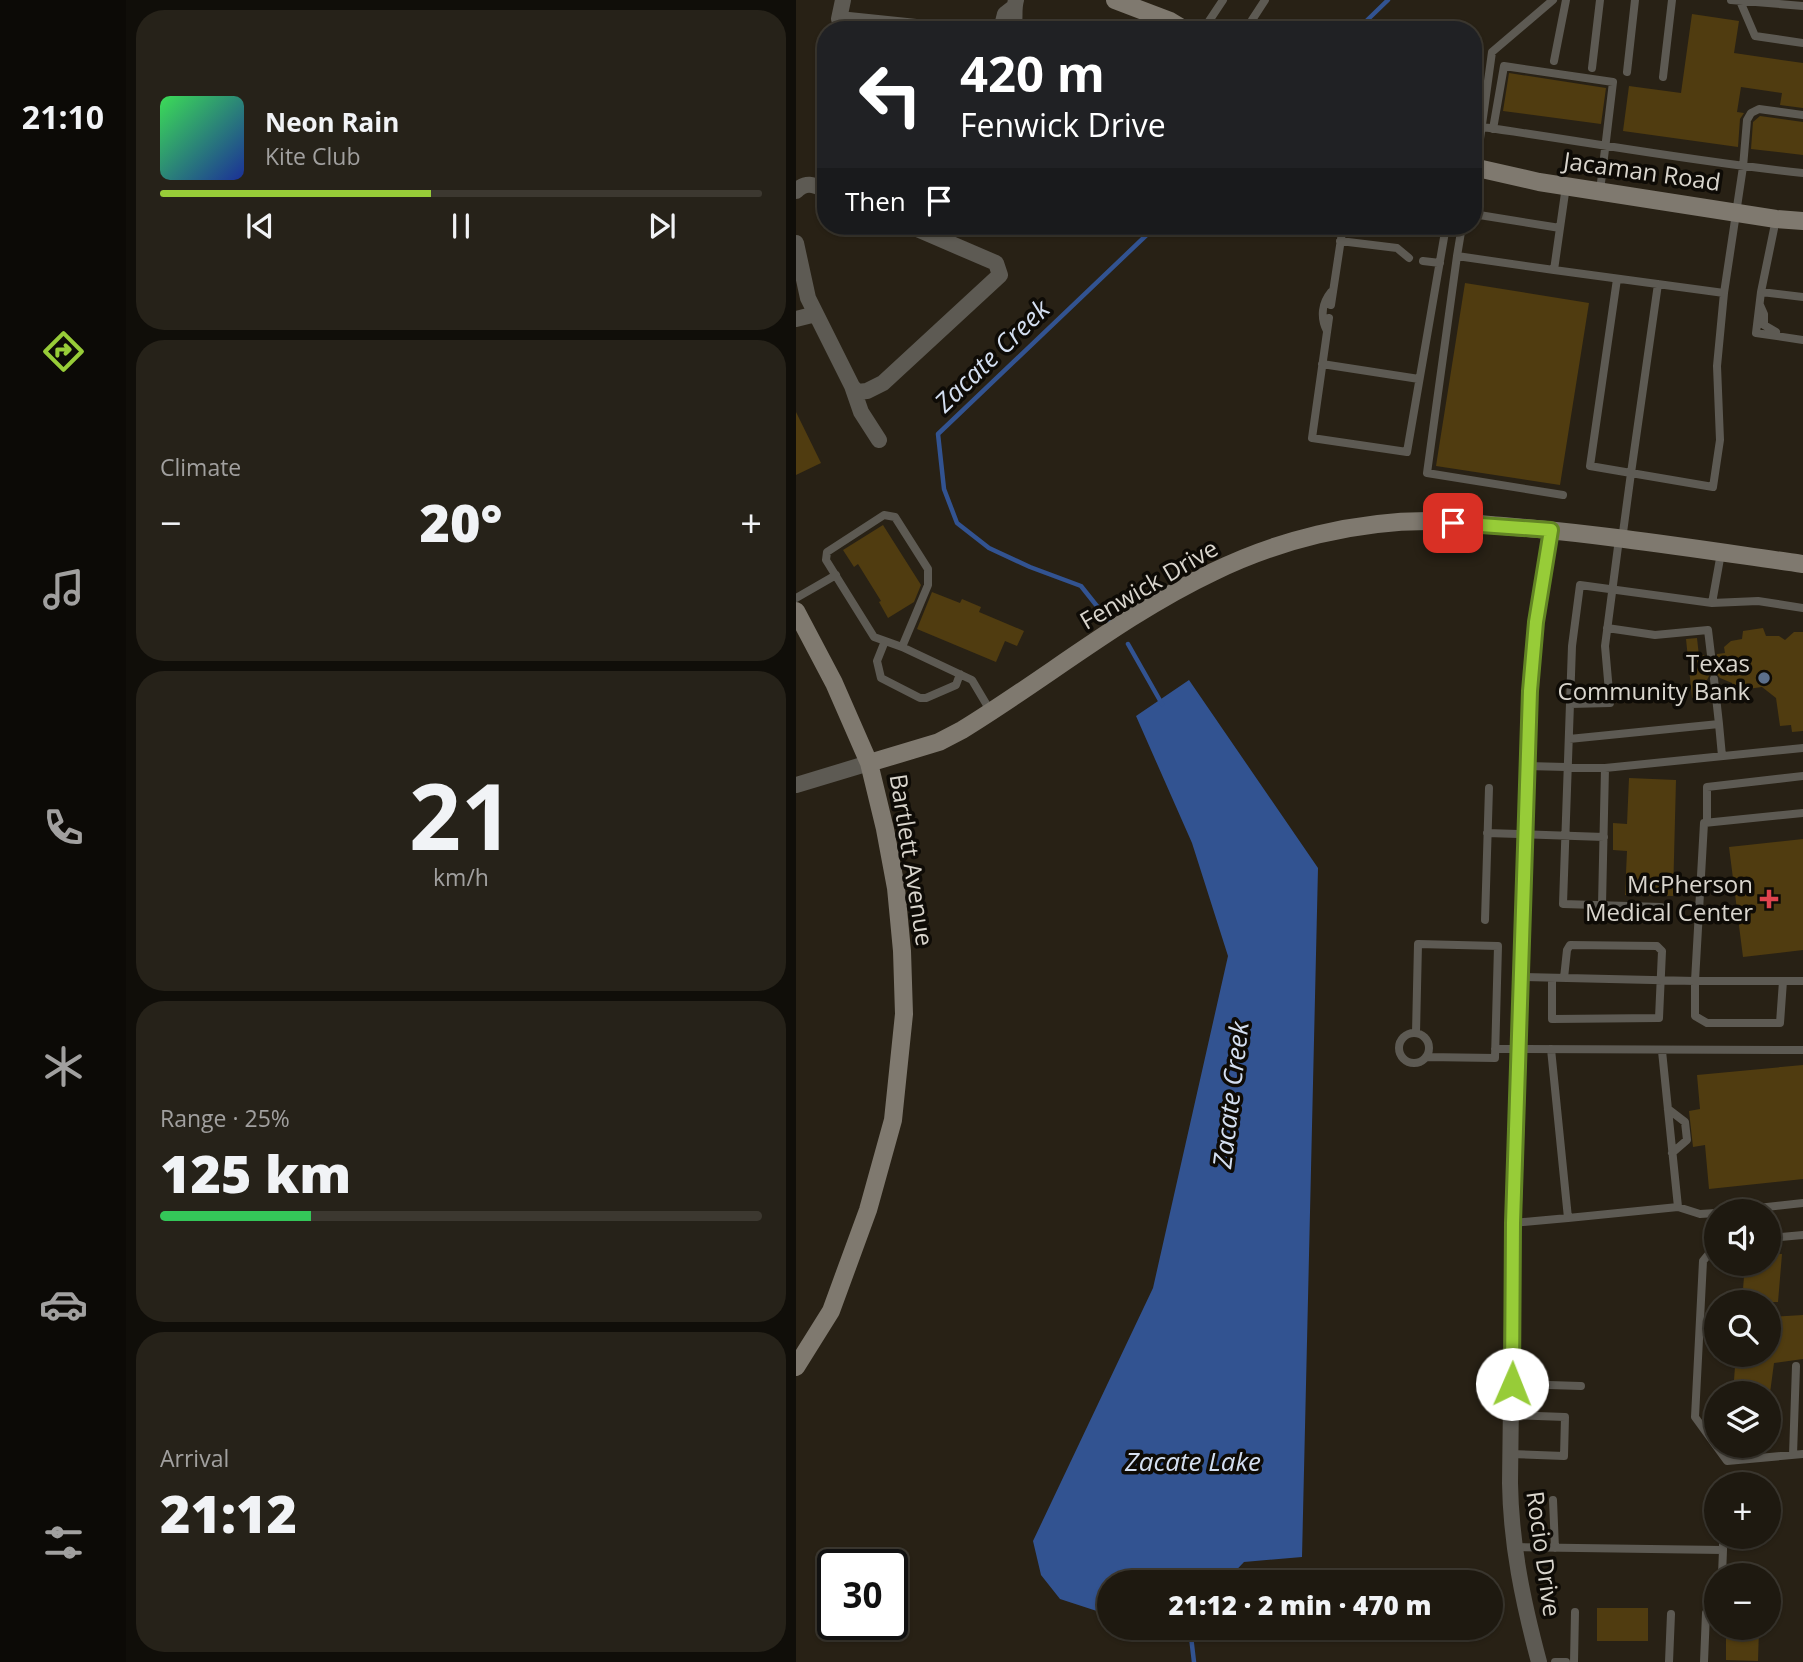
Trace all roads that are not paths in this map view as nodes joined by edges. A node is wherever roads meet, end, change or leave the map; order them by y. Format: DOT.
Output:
graph roads {
  1 [pos="843,0"];
  2 [pos="1115,0"];
  3 [pos="1223,0"];
  4 [pos="1265,0"];
  5 [pos="1553,0"];
  6 [pos="1566,0"];
  7 [pos="1600,0"];
  8 [pos="1635,0"];
  9 [pos="1672,0"];
  10 [pos="1731,0"];
  11 [pos="1740,1"];
  12 [pos="1015,4"];
  13 [pos="1803,6"];
  14 [pos="858,21"];
  15 [pos="1003,21"];
  16 [pos="1170,21"];
  17 [pos="1209,21"];
  18 [pos="1254,21"];
  19 [pos="1803,43"];
  20 [pos="1554,61"];
  21 [pos="1592,68"];
  22 [pos="1627,72"];
  23 [pos="1663,77"];
  24 [pos="1803,115"];
  25 [pos="1482,127"];
  26 [pos="1493,129"];
  27 [pos="1605,148"];
  28 [pos="1743,167"];
  29 [pos="1482,169"];
  30 [pos="1803,173"];
  31 [pos="817,186"];
  32 [pos="1566,186"];
  33 [pos="796,191"];
  34 [pos="1600,191"];
  35 [pos="1735,211"];
  36 [pos="1482,215"];
  37 [pos="1776,219"];
  38 [pos="1803,221"];
  39 [pos="1560,228"];
  40 [pos="931,235"];
  41 [pos="1341,235"];
  42 [pos="1445,235"];
  43 [pos="1461,235"];
  44 [pos="1340,241"];
  45 [pos="796,243"];
  46 [pos="1458,256"];
  47 [pos="1409,258"];
  48 [pos="1423,261"];
  49 [pos="1440,263"];
  50 [pos="1554,270"];
  51 [pos="1617,279"];
  52 [pos="1658,284"];
  53 [pos="1333,289"];
  54 [pos="1761,292"];
  55 [pos="1724,293"];
  56 [pos="1803,297"];
  57 [pos="1331,306"];
  58 [pos="816,314"];
  59 [pos="1329,318"];
  60 [pos="796,319"];
  61 [pos="1327,331"];
  62 [pos="1803,338"];
  63 [pos="1322,364"];
  64 [pos="1419,379"];
  65 [pos="853,386"];
  66 [pos="879,440"];
  67 [pos="1631,473"];
  68 [pos="1563,495"];
  69 [pos="1551,530"];
  70 [pos="1621,539"];
  71 [pos="1721,552"];
  72 [pos="1803,564"];
  73 [pos="836,575"];
  74 [pos="1613,589"];
  75 [pos="796,598"];
  76 [pos="1712,603"];
  77 [pos="1803,608"];
  78 [pos="796,611"];
  79 [pos="1607,628"];
  80 [pos="885,640"];
  81 [pos="902,646"];
  82 [pos="1711,654"];
  83 [pos="960,674"];
  84 [pos="1714,679"];
  85 [pos="1570,704"];
  86 [pos="991,712"];
  87 [pos="1719,724"];
  88 [pos="1569,739"];
  89 [pos="1803,748"];
  90 [pos="1722,756"];
  91 [pos="869,763"];
  92 [pos="1528,766"];
  93 [pos="1567,766"];
  94 [pos="1605,768"];
  95 [pos="1803,776"];
  96 [pos="796,785"];
  97 [pos="1489,789"];
  98 [pos="1803,814"];
  99 [pos="1707,823"];
  100 [pos="1487,833"];
  101 [pos="1525,834"];
  102 [pos="1565,835"];
  103 [pos="1604,837"];
  104 [pos="1602,905"];
  105 [pos="1661,907"];
  106 [pos="1485,920"];
  107 [pos="1521,977"];
  108 [pos="1553,978"];
  109 [pos="1564,978"];
  110 [pos="1659,980"];
  111 [pos="1695,981"];
  112 [pos="1783,981"];
  113 [pos="1803,981"];
  114 [pos="1416,1033"];
  115 [pos="1495,1049"];
  116 [pos="1519,1049"];
  117 [pos="1551,1049"];
  118 [pos="1803,1050"];
  119 [pos="1662,1051"];
  120 [pos="1426,1056"];
  121 [pos="1668,1109"];
  122 [pos="1672,1153"];
  123 [pos="1803,1203"];
  124 [pos="1781,1205"];
  125 [pos="1678,1207"];
  126 [pos="1704,1214"];
  127 [pos="1568,1218"];
  128 [pos="1513,1223"];
  129 [pos="1803,1235"];
  130 [pos="1781,1237"];
  131 [pos="1704,1261"];
  132 [pos="1796,1366"];
  133 [pos="796,1367"];
  134 [pos="1512,1384"];
  135 [pos="1581,1386"];
  136 [pos="1511,1415"];
  137 [pos="1510,1454"];
  138 [pos="1803,1454"];
  139 [pos="1793,1455"];
  140 [pos="1553,1500"];
  141 [pos="1514,1547"];
  142 [pos="1555,1548"];
  143 [pos="1723,1550"];
  144 [pos="1722,1563"];
  145 [pos="1575,1612"];
  146 [pos="1671,1614"];
  147 [pos="1705,1640"];
  148 [pos="1539,1662"];
  149 [pos="1555,1662"];
  150 [pos="1566,1662"];
  151 [pos="1574,1662"];
  152 [pos="1669,1662"];
  153 [pos="1704,1662"];
  1 -- 14 [label="street"];
  2 -- 16 [label="main road"];
  3 -- 17 [label="lane"];
  4 -- 18 [label="lane"];
  5 -- 25 [label="lane"];
  6 -- 20 [label="lane"];
  7 -- 21 [label="lane"];
  8 -- 22 [label="lane"];
  9 -- 23 [label="lane"];
  10 -- 11 [label="lane"];
  11 -- 13 [label="lane"];
  11 -- 19 [label="lane"];
  12 -- 15 [label="street"];
  24 -- 28 [label="lane"];
  25 -- 26 [label="lane"];
  26 -- 27 [label="lane"];
  26 -- 27 [label="lane"];
  27 -- 28 [label="lane"];
  27 -- 34 [label="lane"];
  28 -- 30 [label="lane"];
  28 -- 35 [label="lane"];
  29 -- 32 [label="main road, Jacaman Road"];
  31 -- 33 [label="street"];
  32 -- 34 [label="main road, Jacaman Road"];
  32 -- 39 [label="lane"];
  34 -- 35 [label="main road, Jacaman Road"];
  35 -- 37 [label="main road, Jacaman Road"];
  35 -- 55 [label="lane"];
  36 -- 39 [label="lane"];
  37 -- 38 [label="main road, Jacaman Road"];
  37 -- 54 [label="lane"];
  39 -- 50 [label="lane"];
  40 -- 65 [label="street"];
  41 -- 44 [label="lane"];
  42 -- 49 [label="lane"];
  43 -- 46 [label="lane"];
  44 -- 47 [label="lane"];
  44 -- 53 [label="lane"];
  45 -- 58 [label="street"];
  46 -- 50 [label="lane"];
  46 -- 68 [label="lane"];
  48 -- 49 [label="lane"];
  49 -- 64 [label="lane"];
  50 -- 51 [label="lane"];
  51 -- 52 [label="lane"];
  51 -- 67 [label="lane"];
  52 -- 55 [label="lane"];
  52 -- 67 [label="lane"];
  53 -- 57 [label="lane"];
  53 -- 61 [label="lane"];
  54 -- 56 [label="lane"];
  54 -- 62 [label="lane"];
  55 -- 67 [label="lane"];
  58 -- 60 [label="street"];
  58 -- 65 [label="street"];
  59 -- 61 [label="lane"];
  61 -- 63 [label="lane"];
  63 -- 64 [label="lane"];
  63 -- 64 [label="lane"];
  65 -- 66 [label="street"];
  67 -- 70 [label="lane"];
  69 -- 70 [label="main road, Fenwick Drive"];
  69 -- 86 [label="main road, Fenwick Drive"];
  69 -- 92 [label="street, Rocio Drive"];
  70 -- 71 [label="main road, Fenwick Drive"];
  70 -- 74 [label="lane"];
  71 -- 72 [label="main road, Fenwick Drive"];
  71 -- 76 [label="lane"];
  73 -- 75 [label="lane"];
  73 -- 80 [label="lane"];
  73 -- 81 [label="lane"];
  74 -- 76 [label="lane"];
  74 -- 79 [label="lane"];
  74 -- 85 [label="lane"];
  76 -- 77 [label="lane"];
  78 -- 91 [label="main road, Bartlett Avenue"];
  79 -- 82 [label="lane"];
  79 -- 85 [label="lane"];
  80 -- 81 [label="lane"];
  80 -- 83 [label="lane"];
  81 -- 83 [label="lane"];
  83 -- 86 [label="lane"];
  84 -- 87 [label="lane"];
  85 -- 88 [label="lane"];
  86 -- 91 [label="main road, Fenwick Drive"];
  87 -- 88 [label="lane"];
  87 -- 90 [label="lane"];
  88 -- 93 [label="lane"];
  89 -- 90 [label="lane"];
  90 -- 94 [label="lane"];
  91 -- 96 [label="street, Fenwick Drive"];
  91 -- 133 [label="main road, Bartlett Avenue"];
  92 -- 93 [label="lane"];
  92 -- 101 [label="street, Rocio Drive"];
  93 -- 94 [label="lane"];
  93 -- 102 [label="lane"];
  94 -- 103 [label="lane"];
  95 -- 99 [label="lane"];
  97 -- 100 [label="lane"];
  98 -- 99 [label="lane"];
  99 -- 111 [label="lane"];
  100 -- 101 [label="lane"];
  100 -- 106 [label="lane"];
  101 -- 102 [label="lane"];
  101 -- 107 [label="street, Rocio Drive"];
  102 -- 103 [label="lane"];
  102 -- 104 [label="lane"];
  103 -- 104 [label="lane"];
  104 -- 105 [label="lane"];
  107 -- 108 [label="lane"];
  107 -- 116 [label="street, Rocio Drive"];
  108 -- 109 [label="lane"];
  108 -- 110 [label="lane"];
  109 -- 110 [label="lane"];
  109 -- 110 [label="lane"];
  110 -- 111 [label="lane"];
  111 -- 112 [label="lane"];
  111 -- 112 [label="lane"];
  112 -- 113 [label="lane"];
  114 -- 115 [label="lane"];
  114 -- 120 [label="lane"];
  114 -- 120 [label="lane"];
  115 -- 116 [label="lane"];
  115 -- 120 [label="lane"];
  116 -- 117 [label="lane"];
  116 -- 128 [label="street, Rocio Drive"];
  117 -- 119 [label="lane"];
  117 -- 127 [label="lane"];
  118 -- 119 [label="lane"];
  119 -- 121 [label="lane"];
  121 -- 122 [label="lane"];
  121 -- 122 [label="lane"];
  122 -- 125 [label="lane"];
  123 -- 124 [label="lane"];
  125 -- 126 [label="lane"];
  125 -- 127 [label="lane"];
  127 -- 128 [label="lane"];
  128 -- 134 [label="street, Rocio Drive"];
  129 -- 130 [label="lane"];
  131 -- 139 [label="lane"];
  132 -- 139 [label="lane"];
  134 -- 135 [label="lane"];
  134 -- 136 [label="street, Rocio Drive"];
  136 -- 137 [label="street, Rocio Drive"];
  136 -- 137 [label="lane"];
  137 -- 141 [label="street, Rocio Drive"];
  138 -- 139 [label="lane"];
  140 -- 142 [label="lane"];
  141 -- 142 [label="lane"];
  141 -- 148 [label="street, Rocio Drive"];
  142 -- 143 [label="lane"];
  143 -- 144 [label="lane"];
  145 -- 151 [label="lane"];
  146 -- 152 [label="lane"];
  147 -- 153 [label="lane"];
  149 -- 150 [label="lane"];
}
